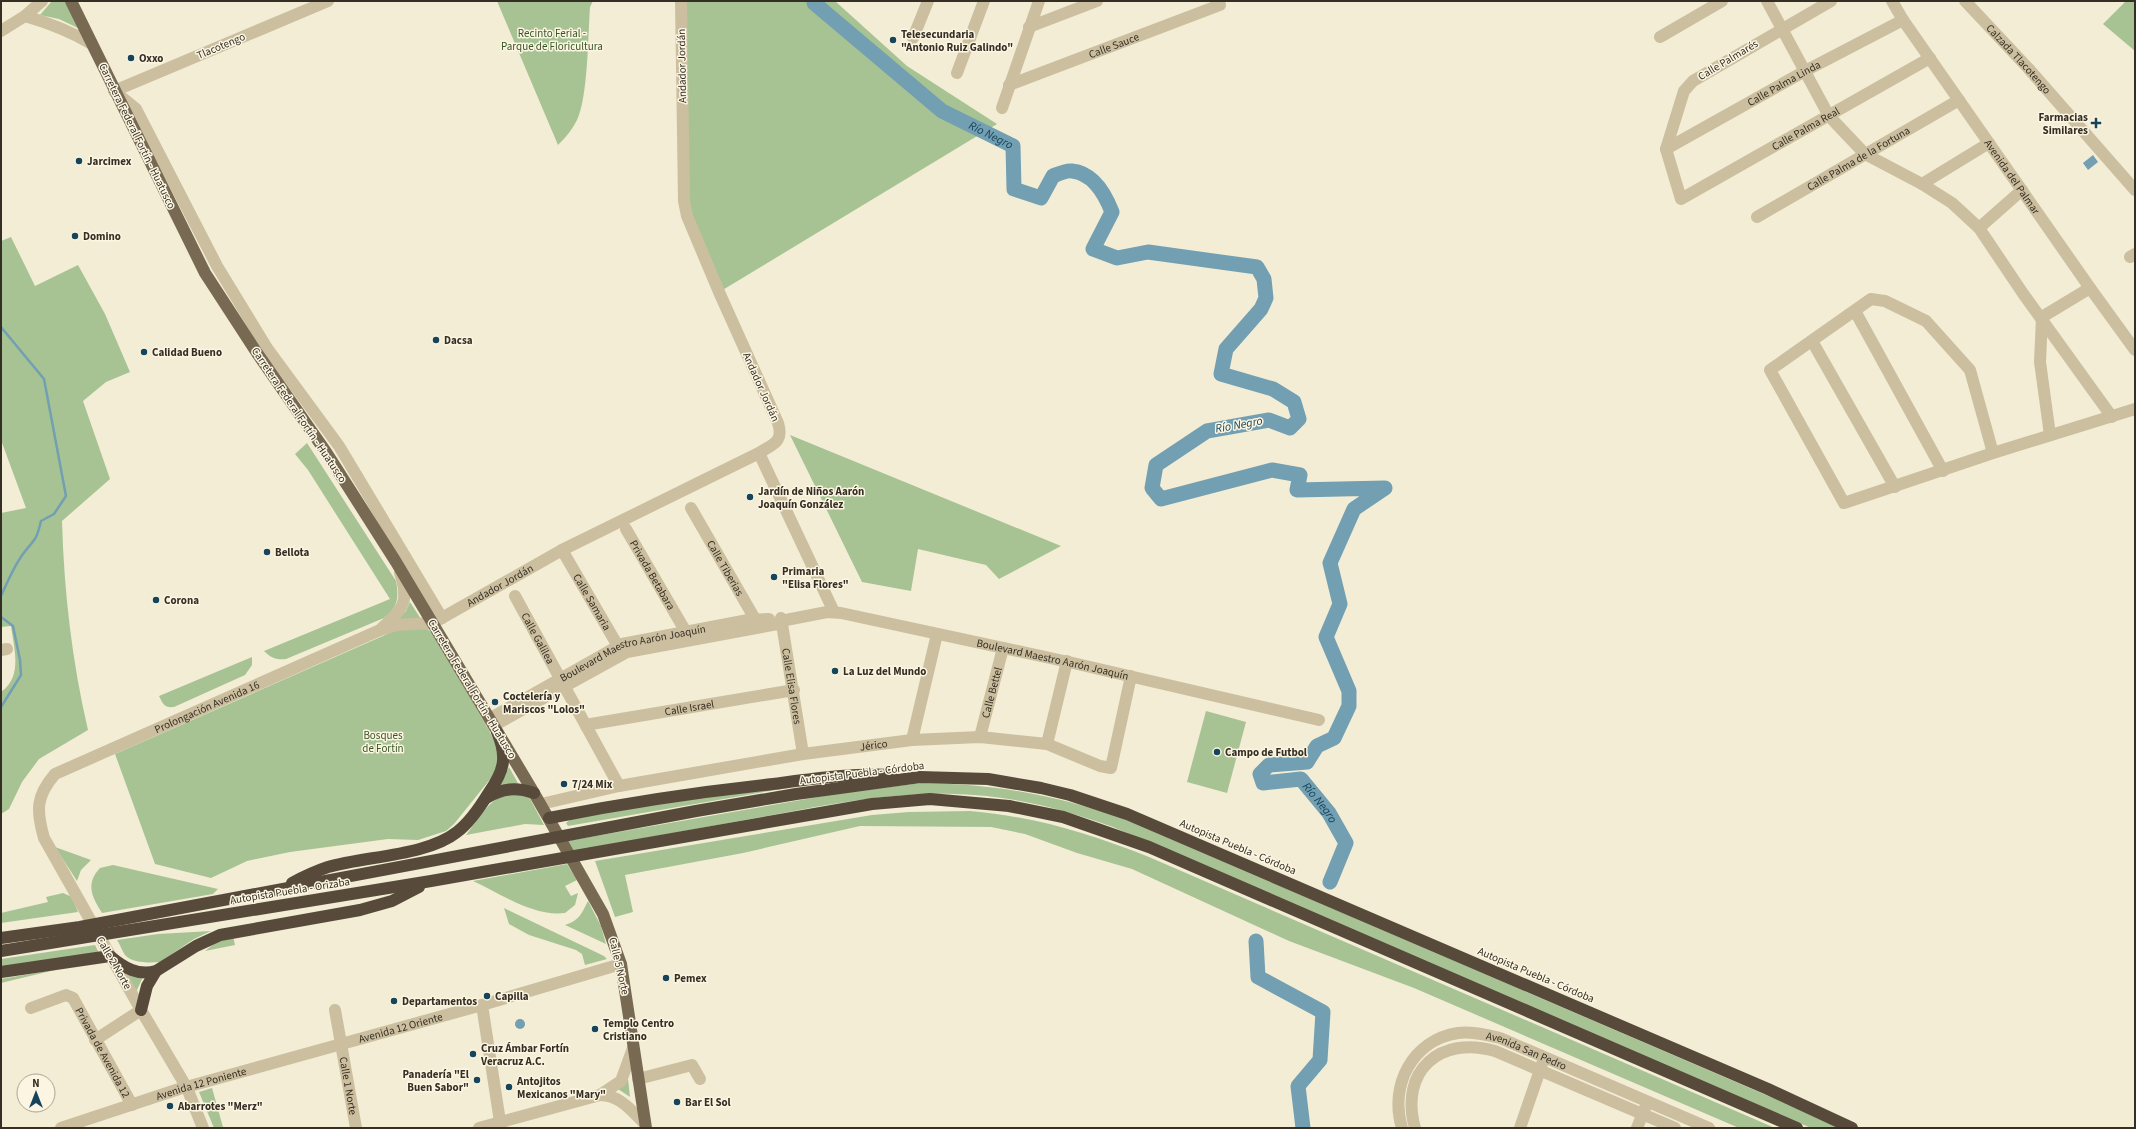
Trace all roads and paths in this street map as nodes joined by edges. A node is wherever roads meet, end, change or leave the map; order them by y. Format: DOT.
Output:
graph roads {
  1 [pos="42,1"];
  2 [pos="70,1"];
  3 [pos="328,1"];
  4 [pos="681,1"];
  5 [pos="928,1"];
  6 [pos="984,1"];
  7 [pos="1039,1"];
  8 [pos="1097,1"];
  9 [pos="1207,1"];
  10 [pos="1722,1"];
  11 [pos="1767,1"];
  12 [pos="1831,1"];
  13 [pos="1892,1"];
  14 [pos="1965,1"];
  15 [pos="1220,3"];
  16 [pos="25,16"];
  17 [pos="1904,20"];
  18 [pos="1029,27"];
  19 [pos="1782,28"];
  20 [pos="1,30"];
  21 [pos="1660,37"];
  22 [pos="913,38"];
  23 [pos="92,44"];
  24 [pos="1930,58"];
  25 [pos="1805,70"];
  26 [pos="957,73"];
  27 [pos="1009,85"];
  28 [pos="114,91"];
  29 [pos="1959,100"];
  30 [pos="1002,108"];
  31 [pos="1829,116"];
  32 [pos="1989,143"];
  33 [pos="1666,149"];
  34 [pos="1865,154"];
  35 [pos="1922,184"];
  36 [pos="2022,190"];
  37 [pos="2135,190"];
  38 [pos="1758,217"];
  39 [pos="1979,228"];
  40 [pos="2090,288"];
  41 [pos="1855,311"];
  42 [pos="2042,317"];
  43 [pos="1812,341"];
  44 [pos="2135,350"];
  45 [pos="2135,410"];
  46 [pos="2112,417"];
  47 [pos="2050,435"];
  48 [pos="759,453"];
  49 [pos="1993,453"];
  50 [pos="1943,471"];
  51 [pos="1895,487"];
  52 [pos="691,508"];
  53 [pos="626,529"];
  54 [pos="562,550"];
  55 [pos="396,562"];
  56 [pos="515,596"];
  57 [pos="834,612"];
  58 [pos="438,620"];
  59 [pos="783,620"];
  60 [pos="758,624"];
  61 [pos="380,630"];
  62 [pos="937,634"];
  63 [pos="689,636"];
  64 [pos="1003,648"];
  65 [pos="620,650"];
  66 [pos="1067,661"];
  67 [pos="1131,676"];
  68 [pos="563,682"];
  69 [pos="794,690"];
  70 [pos="1319,720"];
  71 [pos="493,726"];
  72 [pos="586,726"];
  73 [pos="980,737"];
  74 [pos="912,740"];
  75 [pos="1047,744"];
  76 [pos="803,754"];
  77 [pos="920,777"];
  78 [pos="619,786"];
  79 [pos="534,793"];
  80 [pos="41,794"];
  81 [pos="485,799"];
  82 [pos="541,804"];
  83 [pos="549,818"];
  84 [pos="576,833"];
  85 [pos="431,881"];
  86 [pos="276,890"];
  87 [pos="1,938"];
  88 [pos="1,951"];
  89 [pos="110,956"];
  90 [pos="620,964"];
  91 [pos="156,971"];
  92 [pos="1,972"];
  93 [pos="482,1005"];
  94 [pos="31,1008"];
  95 [pos="141,1010"];
  96 [pos="335,1010"];
  97 [pos="95,1040"];
  98 [pos="342,1043"];
  99 [pos="633,1048"];
  100 [pos="1545,1057"];
  101 [pos="1539,1070"];
  102 [pos="638,1079"];
  103 [pos="700,1079"];
  104 [pos="187,1088"];
  105 [pos="600,1095"];
  106 [pos="1648,1101"];
  107 [pos="132,1105"];
  108 [pos="1642,1114"];
  109 [pos="501,1125"];
  110 [pos="646,1126"];
  111 [pos="65,1127"];
  112 [pos="203,1128"];
  113 [pos="356,1128"];
  114 [pos="479,1128"];
  115 [pos="1402,1128"];
  116 [pos="1415,1128"];
  117 [pos="1520,1128"];
  118 [pos="1637,1128"];
  119 [pos="1675,1128"];
  120 [pos="1709,1128"];
  121 [pos="1797,1128"];
  122 [pos="1852,1128"];
  1 -- 16 [label="street"];
  2 -- 23 [label="main road, Carretera Federal Fortín - Huatusco"];
  3 -- 28 [label="street, Tlacotengo"];
  4 -- 48 [label="street, Andador Jordán"];
  5 -- 22 [label="street"];
  6 -- 26 [label="street"];
  7 -- 18 [label="street"];
  8 -- 18 [label="street"];
  9 -- 15 [label="street"];
  10 -- 21 [label="street"];
  11 -- 19 [label="street"];
  12 -- 19 [label="street, Calle Palmarés"];
  13 -- 17 [label="street, Avenida del Palmar"];
  14 -- 37 [label="street, Calzada Tlacotengo"];
  15 -- 27 [label="street, Calle Sauce"];
  16 -- 20 [label="street"];
  16 -- 23 [label="street"];
  17 -- 24 [label="street, Avenida del Palmar"];
  17 -- 25 [label="street, Calle Palma Linda"];
  18 -- 27 [label="street"];
  19 -- 25 [label="street"];
  19 -- 33 [label="street, Calle Palmarés"];
  23 -- 28 [label="main road, Carretera Federal Fortín - Huatusco"];
  24 -- 29 [label="street, Avenida del Palmar"];
  24 -- 31 [label="street, Calle Palma Real"];
  25 -- 31 [label="street"];
  25 -- 33 [label="street, Calle Palma Linda"];
  27 -- 30 [label="street"];
  28 -- 55 [label="main road, Carretera Federal Fortín - Huatusco"];
  28 -- 58 [label="street"];
  29 -- 32 [label="street, Avenida del Palmar"];
  29 -- 34 [label="street, Calle Palma de la Fortuna"];
  31 -- 33 [label="street, Calle Palma Real"];
  31 -- 34 [label="street"];
  32 -- 35 [label="street"];
  32 -- 36 [label="street, Avenida del Palmar"];
  34 -- 35 [label="street"];
  34 -- 38 [label="street, Calle Palma de la Fortuna"];
  35 -- 39 [label="street"];
  36 -- 39 [label="street"];
  36 -- 40 [label="street, Avenida del Palmar"];
  39 -- 42 [label="street"];
  40 -- 42 [label="street"];
  40 -- 44 [label="street, Avenida del Palmar"];
  41 -- 43 [label="street"];
  41 -- 49 [label="street"];
  41 -- 50 [label="street"];
  42 -- 46 [label="street"];
  42 -- 47 [label="street"];
  43 -- 51 [label="street"];
  43 -- 51 [label="street"];
  45 -- 46 [label="street"];
  46 -- 47 [label="street"];
  47 -- 49 [label="street"];
  48 -- 54 [label="street, Andador Jordán"];
  48 -- 57 [label="street"];
  49 -- 50 [label="street"];
  50 -- 51 [label="street"];
  52 -- 60 [label="street, Calle Tiberias"];
  53 -- 63 [label="street, Privada Betabara"];
  54 -- 58 [label="street, Andador Jordán"];
  54 -- 65 [label="street, Calle Samaria"];
  55 -- 58 [label="main road, Carretera Federal Fortín - Huatusco"];
  55 -- 61 [label="street"];
  56 -- 68 [label="street, Calle Galilea"];
  57 -- 59 [label="street, Boulevard Maestro Aarón Joaquín"];
  57 -- 62 [label="street, Boulevard Maestro Aarón Joaquín"];
  58 -- 61 [label="street"];
  58 -- 71 [label="main road, Carretera Federal Fortín - Huatusco"];
  59 -- 60 [label="street, Boulevard Maestro Aarón Joaquín"];
  59 -- 69 [label="street, Calle Elisa Flores"];
  60 -- 63 [label="street, Boulevard Maestro Aarón Joaquín"];
  61 -- 80 [label="street, Prolongación Avenida 16"];
  62 -- 64 [label="street, Boulevard Maestro Aarón Joaquín"];
  62 -- 74 [label="street"];
  63 -- 65 [label="street, Boulevard Maestro Aarón Joaquín"];
  64 -- 66 [label="street, Boulevard Maestro Aarón Joaquín"];
  64 -- 73 [label="street, Calle Bettel"];
  65 -- 68 [label="street, Boulevard Maestro Aarón Joaquín"];
  66 -- 67 [label="street, Boulevard Maestro Aarón Joaquín"];
  66 -- 75 [label="street"];
  67 -- 70 [label="street, Boulevard Maestro Aarón Joaquín"];
  67 -- 75 [label="street, Jérico"];
  68 -- 71 [label="street, Boulevard Maestro Aarón Joaquín"];
  68 -- 72 [label="street, Calle Galilea"];
  69 -- 72 [label="street, Calle Israel"];
  69 -- 76 [label="street, Calle Elisa Flores"];
  71 -- 79 [label="main road, Carretera Federal Fortín - Huatusco"];
  71 -- 81 [label="highway"];
  72 -- 78 [label="street, Calle Galilea"];
  73 -- 74 [label="street, Jérico"];
  73 -- 75 [label="street, Jérico"];
  74 -- 76 [label="street, Jérico"];
  76 -- 78 [label="street, Jérico"];
  77 -- 83 [label="highway"];
  77 -- 84 [label="highway, Autopista Puebla - Córdoba"];
  77 -- 122 [label="highway, Autopista Puebla - Córdoba"];
  78 -- 82 [label="street, Jérico"];
  79 -- 81 [label="highway"];
  79 -- 82 [label="main road, Carretera Federal Fortín - Huatusco"];
  80 -- 89 [label="street, Calle 2 Norte"];
  81 -- 86 [label="highway"];
  82 -- 83 [label="main road, Carretera Federal Fortín - Huatusco"];
  83 -- 90 [label="main road, Calle 5 Norte"];
  84 -- 86 [label="highway, Autopista Puebla - Orizaba"];
  85 -- 88 [label="highway, Autopista Puebla - Orizaba"];
  85 -- 91 [label="highway"];
  85 -- 121 [label="highway, Autopista Puebla - Orizaba"];
  86 -- 87 [label="highway, Autopista Puebla - Orizaba"];
  89 -- 91 [label="highway"];
  89 -- 92 [label="highway"];
  89 -- 95 [label="street, Calle 2 Norte"];
  90 -- 93 [label="street, Avenida 12 Oriente"];
  90 -- 99 [label="main road, Calle 5 Norte"];
  91 -- 95 [label="highway"];
  93 -- 98 [label="street, Avenida 12 Oriente"];
  93 -- 109 [label="street"];
  94 -- 97 [label="street, Privada de Avenida 12"];
  95 -- 97 [label="street"];
  95 -- 104 [label="street, Calle 2 Norte"];
  96 -- 98 [label="street, Calle 1 Norte"];
  97 -- 107 [label="street, Privada de Avenida 12"];
  98 -- 104 [label="street, Avenida 12 Poniente"];
  98 -- 113 [label="street, Calle 1 Norte"];
  99 -- 102 [label="main road, Calle 5 Norte"];
  99 -- 105 [label="street"];
  100 -- 101 [label="street"];
  100 -- 106 [label="street, Avenida San Pedro"];
  100 -- 115 [label="street, Avenida San Pedro"];
  101 -- 108 [label="street, Avenida San Pedro"];
  101 -- 116 [label="street, Avenida San Pedro"];
  101 -- 117 [label="street"];
  102 -- 103 [label="street"];
  102 -- 110 [label="main road, Calle 5 Norte"];
  104 -- 107 [label="street, Avenida 12 Poniente"];
  104 -- 112 [label="street, Calle 2 Norte"];
  105 -- 109 [label="street"];
  105 -- 110 [label="street"];
  106 -- 108 [label="street"];
  106 -- 120 [label="street, Avenida San Pedro"];
  107 -- 111 [label="street, Avenida 12 Poniente"];
  108 -- 118 [label="street"];
  108 -- 119 [label="street, Avenida San Pedro"];
  109 -- 114 [label="street"];
}
